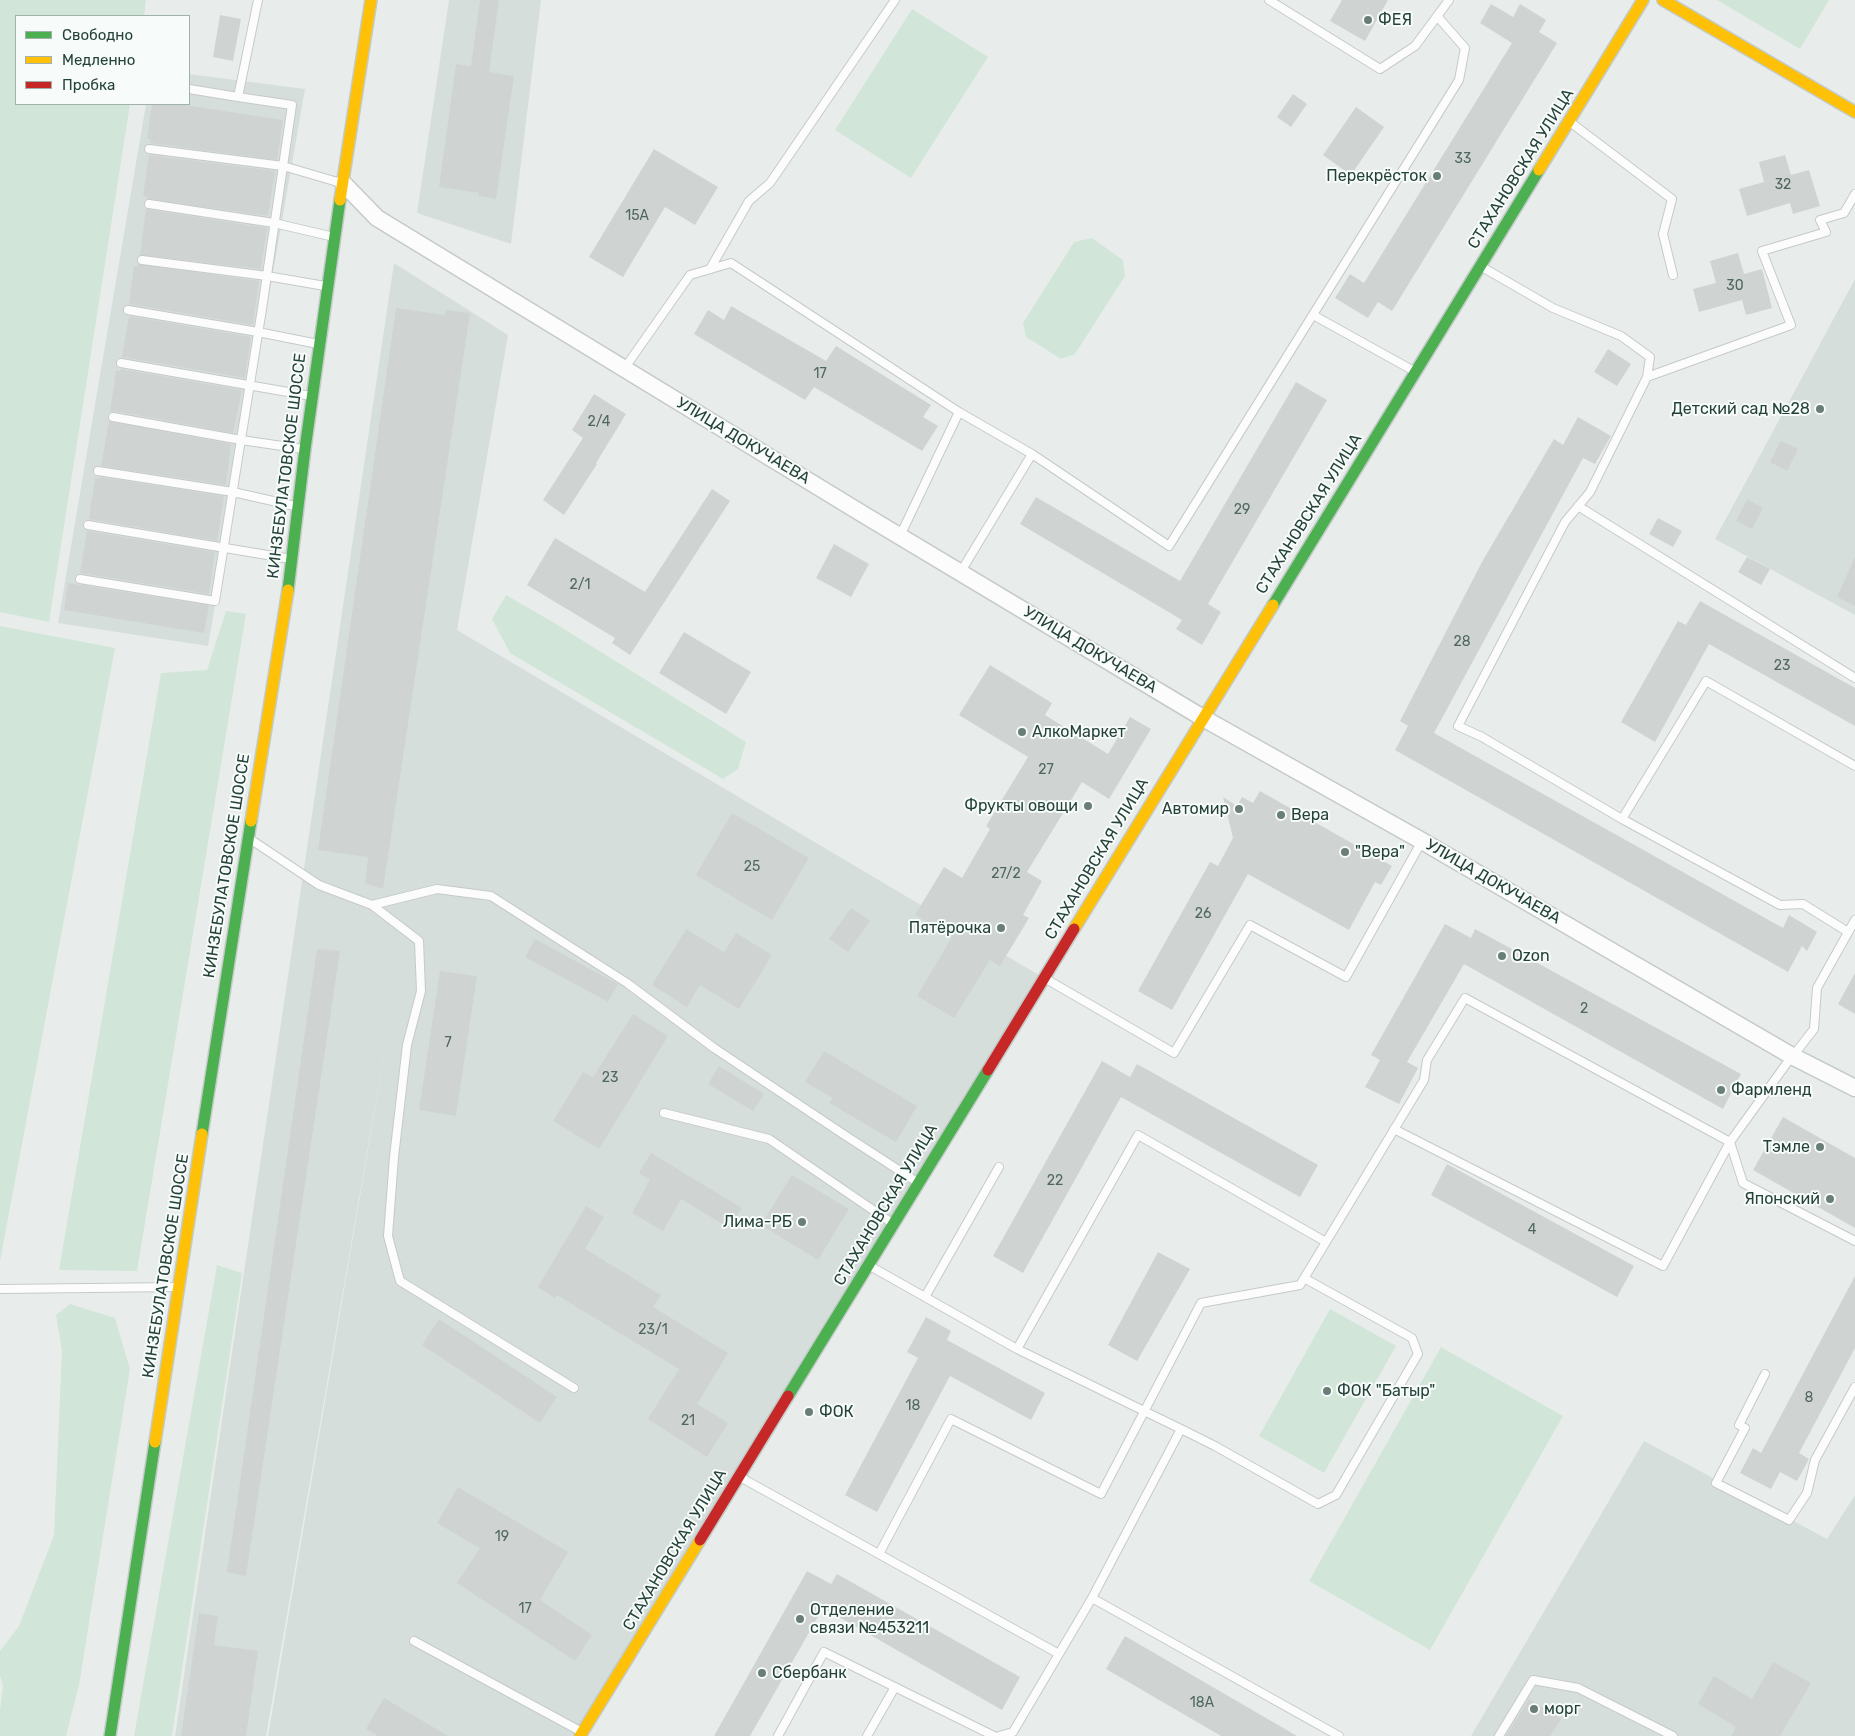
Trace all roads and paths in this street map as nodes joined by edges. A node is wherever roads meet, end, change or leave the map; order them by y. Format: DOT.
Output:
graph roads {
  1 [pos="258,0"];
  2 [pos="371,0"];
  3 [pos="896,0"];
  4 [pos="1268,0"];
  5 [pos="1449,0"];
  6 [pos="1643,0"];
  7 [pos="1663,0"];
  8 [pos="1437,16"];
  9 [pos="190,89"];
  10 [pos="238,97"];
  11 [pos="1855,112"];
  12 [pos="1569,121"];
  13 [pos="149,149"];
  14 [pos="283,166"];
  15 [pos="343,183"];
  16 [pos="1855,194"];
  17 [pos="149,204"];
  18 [pos="274,223"];
  19 [pos="335,237"];
  20 [pos="142,260"];
  21 [pos="1480,266"];
  22 [pos="710,270"];
  23 [pos="1673,275"];
  24 [pos="267,276"];
  25 [pos="327,286"];
  26 [pos="128,310"];
  27 [pos="1313,315"];
  28 [pos="258,332"];
  29 [pos="319,345"];
  30 [pos="121,363"];
  31 [pos="624,369"];
  32 [pos="1415,372"];
  33 [pos="1648,377"];
  34 [pos="250,386"];
  35 [pos="313,396"];
  36 [pos="958,412"];
  37 [pos="112,417"];
  38 [pos="241,440"];
  39 [pos="306,449"];
  40 [pos="1032,454"];
  41 [pos="98,471"];
  42 [pos="233,492"];
  43 [pos="1578,506"];
  44 [pos="299,507"];
  45 [pos="88,525"];
  46 [pos="900,536"];
  47 [pos="224,548"];
  48 [pos="293,559"];
  49 [pos="960,573"];
  50 [pos="80,579"];
  51 [pos="1855,678"];
  52 [pos="1203,718"];
  53 [pos="1855,766"];
  54 [pos="1622,819"];
  55 [pos="248,837"];
  56 [pos="1422,841"];
  57 [pos="372,905"];
  58 [pos="1855,920"];
  59 [pos="1848,932"];
  60 [pos="1044,978"];
  61 [pos="1792,1056"];
  62 [pos="1855,1088"];
  63 [pos="664,1113"];
  64 [pos="1394,1129"];
  65 [pos="1730,1142"];
  66 [pos="999,1167"];
  67 [pos="918,1183"];
  68 [pos="893,1224"];
  69 [pos="1855,1241"];
  70 [pos="1326,1242"];
  71 [pos="868,1265"];
  72 [pos="1304,1278"];
  73 [pos="180,1286"];
  74 [pos="0,1289"];
  75 [pos="925,1297"];
  76 [pos="1017,1349"];
  77 [pos="1765,1374"];
  78 [pos="1855,1387"];
  79 [pos="574,1388"];
  80 [pos="1145,1412"];
  81 [pos="1181,1429"];
  82 [pos="739,1476"];
  83 [pos="879,1554"];
  84 [pos="1092,1598"];
  85 [pos="414,1641"];
  86 [pos="1059,1654"];
  87 [pos="894,1687"];
  88 [pos="584,1735"];
  89 [pos="110,1736"];
  90 [pos="778,1736"];
  91 [pos="867,1736"];
  92 [pos="994,1736"];
  93 [pos="999,1736"];
  94 [pos="1339,1736"];
  95 [pos="1499,1736"];
  96 [pos="1672,1736"];
  1 -- 10 [label="lane"];
  2 -- 15 [label="street, КИНЗЕБУЛАТОВСКОЕ ШОССЕ"];
  3 -- 22 [label="lane"];
  4 -- 8 [label="lane"];
  5 -- 8 [label="lane"];
  6 -- 12 [label="street, СТАХАНОВСКАЯ УЛИЦА"];
  7 -- 11 [label="street"];
  8 -- 27 [label="lane"];
  9 -- 10 [label="lane"];
  10 -- 14 [label="lane"];
  12 -- 21 [label="street, СТАХАНОВСКАЯ УЛИЦА"];
  12 -- 23 [label="lane"];
  13 -- 14 [label="lane"];
  14 -- 15 [label="lane"];
  14 -- 18 [label="lane"];
  15 -- 19 [label="street, КИНЗЕБУЛАТОВСКОЕ ШОССЕ"];
  15 -- 31 [label="street, УЛИЦА ДОКУЧАЕВА"];
  16 -- 33 [label="lane"];
  17 -- 18 [label="lane"];
  18 -- 19 [label="lane"];
  18 -- 24 [label="lane"];
  19 -- 25 [label="street, КИНЗЕБУЛАТОВСКОЕ ШОССЕ"];
  20 -- 24 [label="lane"];
  21 -- 32 [label="street, СТАХАНОВСКАЯ УЛИЦА"];
  21 -- 33 [label="lane"];
  22 -- 31 [label="lane"];
  22 -- 36 [label="lane"];
  24 -- 25 [label="lane"];
  24 -- 28 [label="lane"];
  25 -- 29 [label="street, КИНЗЕБУЛАТОВСКОЕ ШОССЕ"];
  26 -- 28 [label="lane"];
  27 -- 32 [label="lane"];
  27 -- 40 [label="lane"];
  28 -- 29 [label="lane"];
  28 -- 34 [label="lane"];
  29 -- 35 [label="street, КИНЗЕБУЛАТОВСКОЕ ШОССЕ"];
  30 -- 34 [label="lane"];
  31 -- 46 [label="street, УЛИЦА ДОКУЧАЕВА"];
  32 -- 52 [label="street, СТАХАНОВСКАЯ УЛИЦА"];
  33 -- 43 [label="lane"];
  34 -- 35 [label="lane"];
  34 -- 38 [label="lane"];
  35 -- 39 [label="street, КИНЗЕБУЛАТОВСКОЕ ШОССЕ"];
  36 -- 40 [label="lane"];
  36 -- 46 [label="lane"];
  37 -- 38 [label="lane"];
  38 -- 39 [label="lane"];
  38 -- 42 [label="lane"];
  39 -- 44 [label="street, КИНЗЕБУЛАТОВСКОЕ ШОССЕ"];
  40 -- 49 [label="lane"];
  41 -- 42 [label="lane"];
  42 -- 44 [label="lane"];
  42 -- 47 [label="lane"];
  43 -- 51 [label="lane"];
  43 -- 54 [label="lane"];
  44 -- 48 [label="street, КИНЗЕБУЛАТОВСКОЕ ШОССЕ"];
  45 -- 47 [label="lane"];
  46 -- 49 [label="street, УЛИЦА ДОКУЧАЕВА"];
  47 -- 48 [label="lane"];
  47 -- 50 [label="lane"];
  48 -- 55 [label="street, КИНЗЕБУЛАТОВСКОЕ ШОССЕ"];
  49 -- 52 [label="street, УЛИЦА ДОКУЧАЕВА"];
  52 -- 56 [label="street, УЛИЦА ДОКУЧАЕВА"];
  52 -- 60 [label="street, СТАХАНОВСКАЯ УЛИЦА"];
  53 -- 54 [label="lane"];
  54 -- 59 [label="lane"];
  55 -- 57 [label="lane"];
  55 -- 73 [label="street, КИНЗЕБУЛАТОВСКОЕ ШОССЕ"];
  56 -- 60 [label="lane"];
  56 -- 61 [label="street, УЛИЦА ДОКУЧАЕВА"];
  57 -- 67 [label="lane"];
  57 -- 79 [label="lane"];
  58 -- 59 [label="lane"];
  59 -- 61 [label="lane"];
  60 -- 67 [label="street, СТАХАНОВСКАЯ УЛИЦА"];
  61 -- 62 [label="street, УЛИЦА ДОКУЧАЕВА"];
  61 -- 65 [label="lane"];
  63 -- 68 [label="lane"];
  64 -- 65 [label="lane"];
  64 -- 65 [label="lane"];
  64 -- 70 [label="lane"];
  65 -- 69 [label="lane"];
  66 -- 75 [label="lane"];
  67 -- 68 [label="street, СТАХАНОВСКАЯ УЛИЦА"];
  68 -- 71 [label="street, СТАХАНОВСКАЯ УЛИЦА"];
  70 -- 72 [label="lane"];
  70 -- 76 [label="lane"];
  71 -- 75 [label="lane"];
  71 -- 82 [label="street, СТАХАНОВСКАЯ УЛИЦА"];
  72 -- 80 [label="lane"];
  72 -- 81 [label="lane"];
  73 -- 74 [label="lane"];
  73 -- 89 [label="street, КИНЗЕБУЛАТОВСКОЕ ШОССЕ"];
  75 -- 76 [label="lane"];
  76 -- 80 [label="lane"];
  77 -- 78 [label="lane"];
  80 -- 81 [label="lane"];
  80 -- 83 [label="lane"];
  81 -- 84 [label="lane"];
  82 -- 83 [label="lane"];
  82 -- 88 [label="street, СТАХАНОВСКАЯ УЛИЦА"];
  83 -- 86 [label="lane"];
  84 -- 86 [label="lane"];
  84 -- 94 [label="lane"];
  85 -- 88 [label="lane"];
  86 -- 93 [label="lane"];
  87 -- 90 [label="lane"];
  87 -- 91 [label="lane"];
  87 -- 92 [label="lane"];
  95 -- 96 [label="lane"];
}
